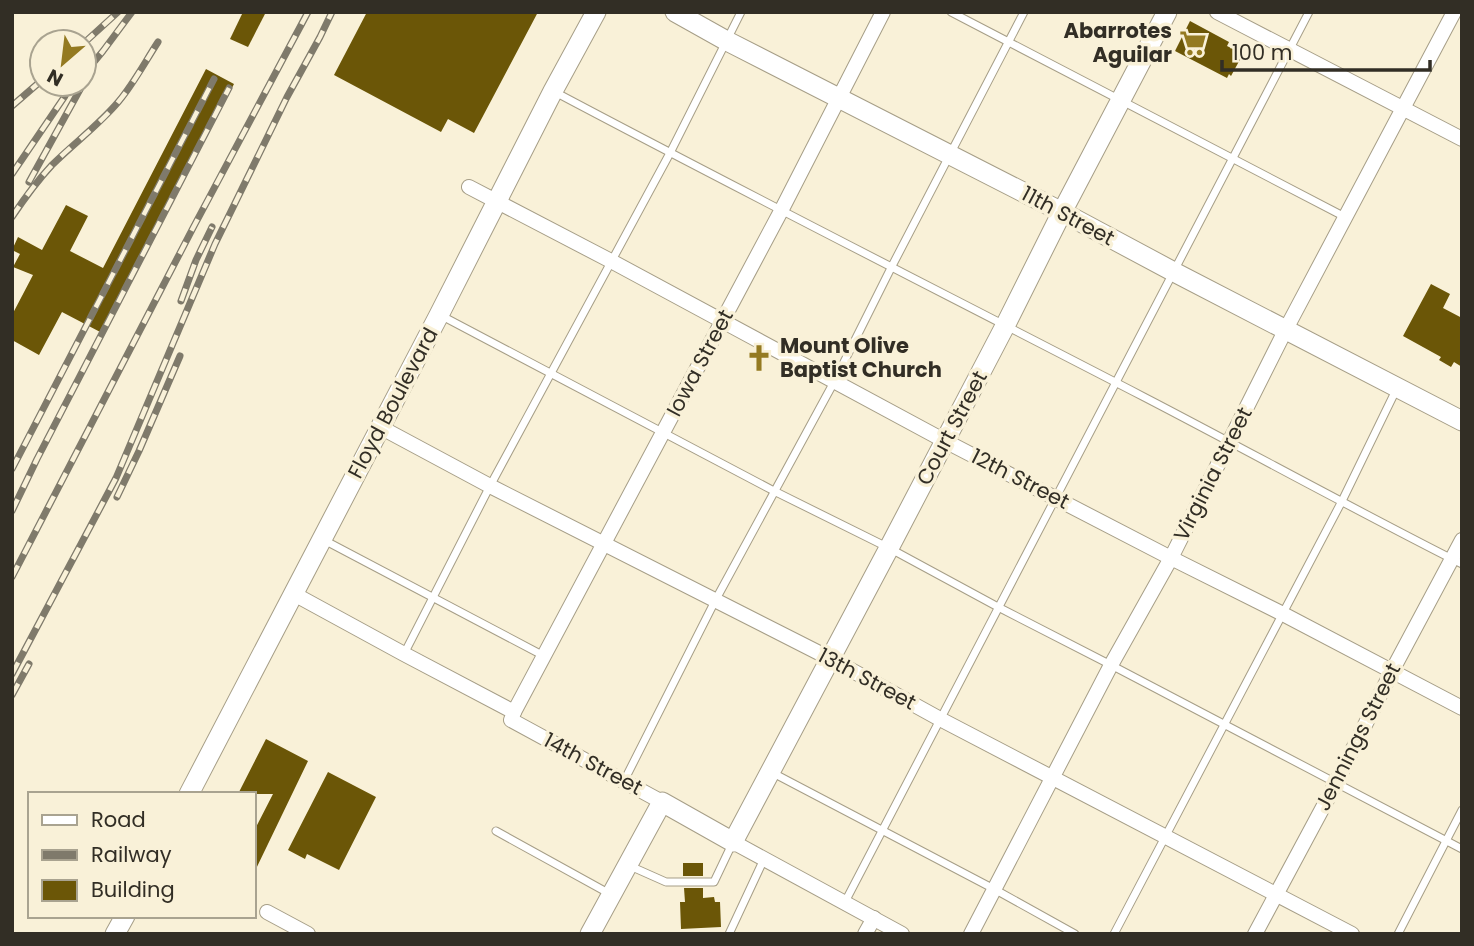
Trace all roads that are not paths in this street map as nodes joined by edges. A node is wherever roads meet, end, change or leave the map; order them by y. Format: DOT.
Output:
graph roads {
  1 [pos="596,12"];
  2 [pos="675,12"];
  3 [pos="741,12"];
  4 [pos="883,12"];
  5 [pos="951,12"];
  6 [pos="1024,12"];
  7 [pos="1167,12"];
  8 [pos="1217,12"];
  9 [pos="1309,12"];
  10 [pos="1454,12"];
  11 [pos="725,40"];
  12 [pos="1008,43"];
  13 [pos="1289,50"];
  14 [pos="553,91"];
  15 [pos="837,98"];
  16 [pos="1120,101"];
  17 [pos="1403,109"];
  18 [pos="1462,139"];
  19 [pos="670,153"];
  20 [pos="950,155"];
  21 [pos="1232,159"];
  22 [pos="469,187"];
  23 [pos="497,202"];
  24 [pos="781,211"];
  25 [pos="1062,212"];
  26 [pos="1346,217"];
  27 [pos="611,261"];
  28 [pos="892,266"];
  29 [pos="1174,272"];
  30 [pos="439,315"];
  31 [pos="722,321"];
  32 [pos="1005,326"];
  33 [pos="1286,329"];
  34 [pos="551,374"];
  35 [pos="834,382"];
  36 [pos="1115,383"];
  37 [pos="1398,388"];
  38 [pos="1462,421"];
  39 [pos="380,427"];
  40 [pos="663,433"];
  41 [pos="945,441"];
  42 [pos="1230,442"];
  43 [pos="490,486"];
  44 [pos="774,491"];
  45 [pos="1056,498"];
  46 [pos="1342,501"];
  47 [pos="322,539"];
  48 [pos="1462,540"];
  49 [pos="604,543"];
  50 [pos="890,548"];
  51 [pos="1171,558"];
  52 [pos="1457,562"];
  53 [pos="294,594"];
  54 [pos="433,597"];
  55 [pos="715,601"];
  56 [pos="998,607"];
  57 [pos="1281,613"];
  58 [pos="404,654"];
  59 [pos="545,656"];
  60 [pos="831,659"];
  61 [pos="1111,665"];
  62 [pos="1392,671"];
  63 [pos="1462,708"];
  64 [pos="514,712"];
  65 [pos="940,719"];
  66 [pos="1223,725"];
  67 [pos="770,772"];
  68 [pos="1052,777"];
  69 [pos="624,781"];
  70 [pos="1336,783"];
  71 [pos="190,792"];
  72 [pos="662,802"];
  73 [pos="1462,810"];
  74 [pos="883,830"];
  75 [pos="496,831"];
  76 [pos="1165,836"];
  77 [pos="1445,840"];
  78 [pos="733,842"];
  79 [pos="1462,849"];
  80 [pos="764,859"];
  81 [pos="627,864"];
  82 [pos="994,889"];
  83 [pos="1275,894"];
  84 [pos="611,895"];
  85 [pos="845,902"];
  86 [pos="267,912"];
  87 [pos="124,918"];
  88 [pos="874,918"];
  89 [pos="115,934"];
  90 [pos="308,934"];
  91 [pos="590,934"];
  92 [pos="729,934"];
  93 [pos="865,934"];
  94 [pos="902,934"];
  95 [pos="971,934"];
  96 [pos="1075,934"];
  97 [pos="1114,934"];
  98 [pos="1255,934"];
  99 [pos="1352,934"];
  100 [pos="1398,934"];
  1 -- 14 [label="main road, Floyd Boulevard"];
  2 -- 11 [label="main road, 11th Street"];
  3 -- 11 [label="lane"];
  4 -- 15 [label="street, Iowa Street"];
  5 -- 12 [label="lane"];
  6 -- 12 [label="lane"];
  7 -- 16 [label="main road, Court Street"];
  8 -- 13 [label="street"];
  9 -- 13 [label="lane"];
  10 -- 17 [label="street, Virginia Street"];
  11 -- 15 [label="main road, 11th Street"];
  11 -- 19 [label="lane"];
  12 -- 16 [label="lane"];
  12 -- 20 [label="lane"];
  13 -- 17 [label="street"];
  13 -- 21 [label="lane"];
  14 -- 19 [label="lane"];
  14 -- 23 [label="main road, Floyd Boulevard"];
  15 -- 20 [label="main road, 11th Street"];
  15 -- 24 [label="street, Iowa Street"];
  16 -- 21 [label="lane"];
  16 -- 25 [label="main road, Court Street"];
  17 -- 18 [label="street"];
  17 -- 26 [label="street, Virginia Street"];
  19 -- 24 [label="lane"];
  19 -- 27 [label="lane"];
  20 -- 25 [label="main road, 11th Street"];
  20 -- 28 [label="lane"];
  21 -- 26 [label="lane"];
  21 -- 29 [label="lane"];
  22 -- 23 [label="street, 12th Street"];
  23 -- 27 [label="street, 12th Street"];
  23 -- 30 [label="main road, Floyd Boulevard"];
  24 -- 28 [label="lane"];
  24 -- 31 [label="street, Iowa Street"];
  25 -- 29 [label="main road, 11th Street"];
  25 -- 32 [label="main road, Court Street"];
  26 -- 33 [label="street, Virginia Street"];
  27 -- 31 [label="street, 12th Street"];
  27 -- 34 [label="lane"];
  28 -- 32 [label="lane"];
  28 -- 35 [label="lane"];
  29 -- 33 [label="main road, 11th Street"];
  29 -- 36 [label="lane"];
  30 -- 34 [label="lane"];
  30 -- 39 [label="main road, Floyd Boulevard"];
  31 -- 35 [label="street, 12th Street"];
  31 -- 40 [label="street, Iowa Street"];
  32 -- 36 [label="lane"];
  32 -- 41 [label="main road, Court Street"];
  33 -- 37 [label="main road, 11th Street"];
  33 -- 42 [label="street, Virginia Street"];
  34 -- 40 [label="lane"];
  34 -- 43 [label="lane"];
  35 -- 41 [label="street, 12th Street"];
  35 -- 44 [label="lane"];
  36 -- 42 [label="lane"];
  36 -- 45 [label="lane"];
  37 -- 38 [label="main road, 11th Street"];
  37 -- 46 [label="lane"];
  39 -- 43 [label="street, 13th Street"];
  39 -- 47 [label="main road, Floyd Boulevard"];
  40 -- 44 [label="lane"];
  40 -- 49 [label="street, Iowa Street"];
  41 -- 45 [label="street, 12th Street"];
  41 -- 50 [label="main road, Court Street"];
  42 -- 46 [label="lane"];
  42 -- 51 [label="street, Virginia Street"];
  43 -- 49 [label="street, 13th Street"];
  43 -- 54 [label="lane"];
  44 -- 50 [label="lane"];
  44 -- 55 [label="lane"];
  45 -- 51 [label="street, 12th Street"];
  45 -- 56 [label="lane"];
  46 -- 52 [label="lane"];
  46 -- 57 [label="lane"];
  47 -- 53 [label="main road, Floyd Boulevard"];
  47 -- 54 [label="lane"];
  48 -- 52 [label="street, Jennings Street"];
  49 -- 55 [label="street, 13th Street"];
  49 -- 59 [label="street, Iowa Street"];
  50 -- 56 [label="lane"];
  50 -- 60 [label="main road, Court Street"];
  51 -- 57 [label="street, 12th Street"];
  51 -- 61 [label="street, Virginia Street"];
  52 -- 62 [label="street, Jennings Street"];
  53 -- 58 [label="street, 14th Street"];
  53 -- 71 [label="main road, Floyd Boulevard"];
  54 -- 58 [label="lane"];
  54 -- 59 [label="lane"];
  55 -- 60 [label="street, 13th Street"];
  55 -- 69 [label="lane"];
  56 -- 61 [label="lane"];
  56 -- 65 [label="lane"];
  57 -- 62 [label="street, 12th Street"];
  57 -- 66 [label="lane"];
  58 -- 64 [label="street, 14th Street"];
  59 -- 64 [label="street, Iowa Street"];
  60 -- 65 [label="street, 13th Street"];
  60 -- 67 [label="main road, Court Street"];
  61 -- 66 [label="lane"];
  61 -- 68 [label="street, Virginia Street"];
  62 -- 63 [label="street, 12th Street"];
  62 -- 70 [label="street, Jennings Street"];
  64 -- 69 [label="street, 14th Street"];
  65 -- 68 [label="street, 13th Street"];
  65 -- 74 [label="lane"];
  66 -- 70 [label="lane"];
  66 -- 76 [label="lane"];
  67 -- 74 [label="lane"];
  67 -- 78 [label="main road, Court Street"];
  68 -- 76 [label="street, 13th Street"];
  68 -- 82 [label="street, Virginia Street"];
  69 -- 72 [label="street, 14th Street"];
  70 -- 77 [label="lane"];
  70 -- 83 [label="street, Jennings Street"];
  72 -- 78 [label="main road, 14th Street"];
  72 -- 81 [label="main road"];
  73 -- 77 [label="lane"];
  74 -- 82 [label="lane"];
  74 -- 85 [label="lane"];
  75 -- 84 [label="lane"];
  76 -- 83 [label="street, 13th Street"];
  76 -- 97 [label="lane"];
  77 -- 79 [label="lane"];
  77 -- 100 [label="lane"];
  78 -- 80 [label="street, 14th Street"];
  78 -- 81 [label="lane"];
  80 -- 85 [label="street, 14th Street"];
  80 -- 92 [label="lane"];
  81 -- 84 [label="main road"];
  82 -- 95 [label="street, Virginia Street"];
  82 -- 96 [label="lane"];
  83 -- 98 [label="street, Jennings Street"];
  83 -- 99 [label="street, 13th Street"];
  84 -- 91 [label="main road"];
  85 -- 88 [label="street, 14th Street"];
  86 -- 90 [label="street"];
  87 -- 89 [label="main road"];
  88 -- 93 [label="street"];
  88 -- 94 [label="street, 14th Street"];
}
